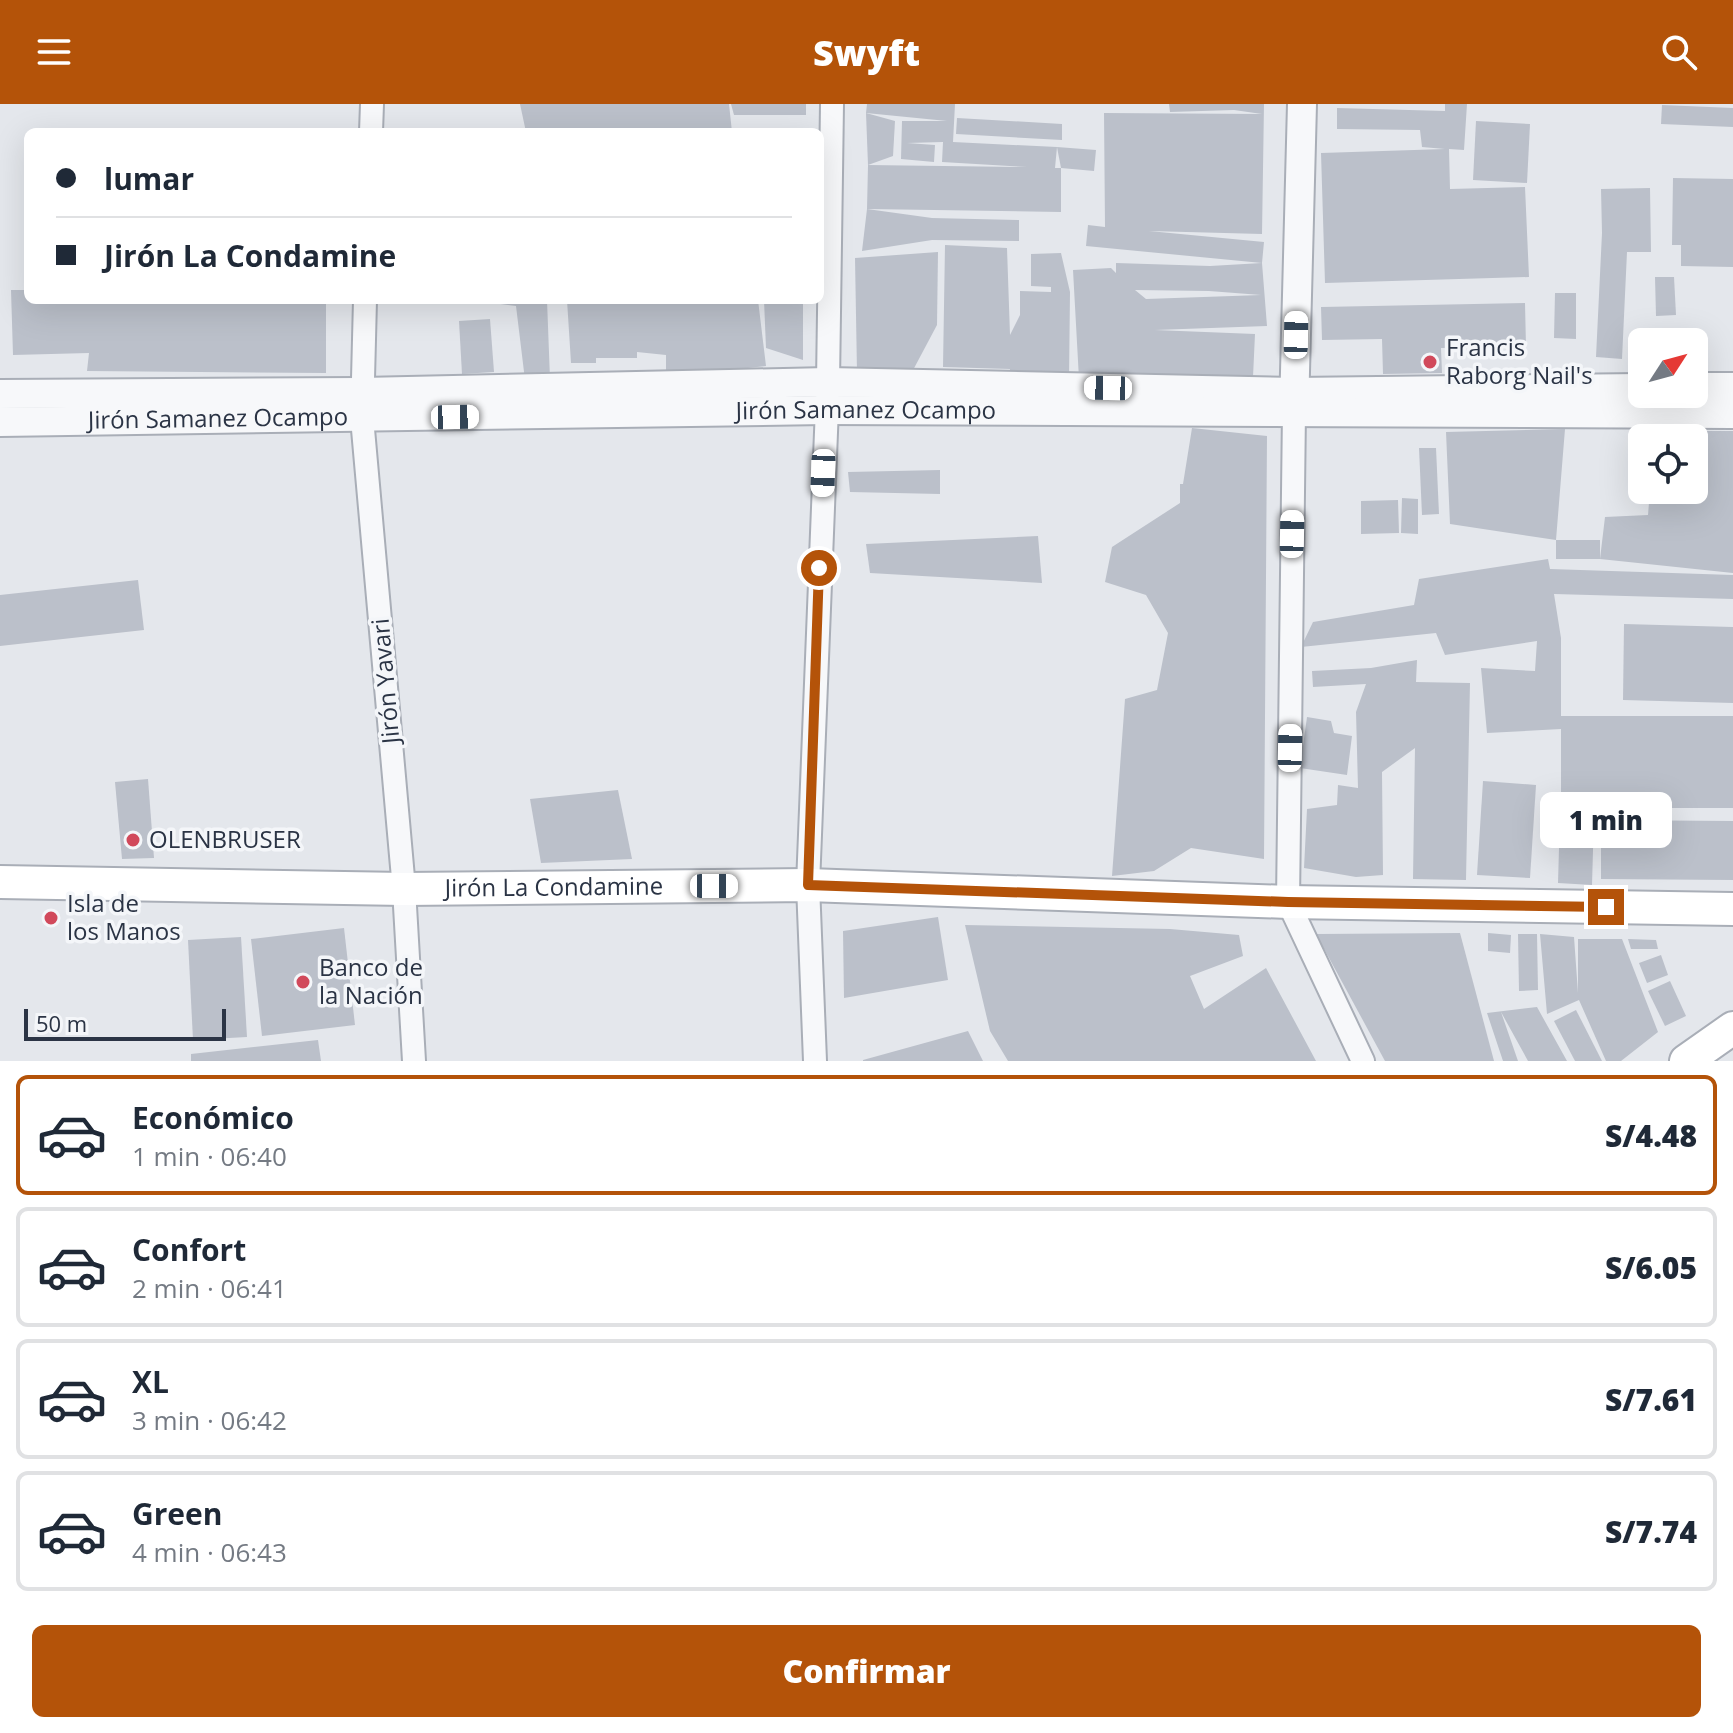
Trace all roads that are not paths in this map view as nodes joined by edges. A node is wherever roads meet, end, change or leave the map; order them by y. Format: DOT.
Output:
graph roads {
  1 [pos="372,104"];
  2 [pos="832,104"];
  3 [pos="1302,104"];
  4 [pos="371,128"];
  5 [pos="365,304"];
  6 [pos="828,382"];
  7 [pos="1708,387"];
  8 [pos="1733,387"];
  9 [pos="1628,389"];
  10 [pos="0,394"];
  11 [pos="1294,402"];
  12 [pos="362,405"];
  13 [pos="825,410"];
  14 [pos="1733,414"];
  15 [pos="0,422"];
  16 [pos="0,882"];
  17 [pos="808,885"];
  18 [pos="404,889"];
  19 [pos="1288,902"];
  20 [pos="1733,909"];
  21 [pos="1733,1028"];
  22 [pos="414,1061"];
  23 [pos="815,1061"];
  24 [pos="1363,1061"];
  25 [pos="1686,1061"];
  1 -- 4 [label="street"];
  2 -- 6 [label="street"];
  3 -- 11 [label="street"];
  5 -- 12 [label="street, Jirón Yavari"];
  6 -- 11 [label="street, Jirón Samanez Ocampo"];
  6 -- 12 [label="street, Jirón Samanez Ocampo"];
  6 -- 13 [label="street"];
  7 -- 8 [label="street"];
  9 -- 11 [label="street, Jirón Samanez Ocampo"];
  10 -- 12 [label="street, Jirón Samanez Ocampo"];
  11 -- 13 [label="street, Jirón Samanez Ocampo"];
  11 -- 14 [label="street, Jirón Samanez Ocampo"];
  11 -- 19 [label="street"];
  12 -- 13 [label="street, Jirón Samanez Ocampo"];
  12 -- 15 [label="street, Jirón Samanez Ocampo"];
  12 -- 18 [label="street, Jirón Yavari"];
  13 -- 17 [label="street"];
  16 -- 18 [label="main road, Jirón La Condamine"];
  17 -- 18 [label="main road, Jirón La Condamine"];
  17 -- 19 [label="main road, Jirón La Condamine"];
  17 -- 23 [label="street"];
  18 -- 22 [label="street, Jirón Yavari"];
  19 -- 20 [label="main road, Jirón La Condamine"];
  19 -- 24 [label="street"];
  21 -- 25 [label="main road"];
}
